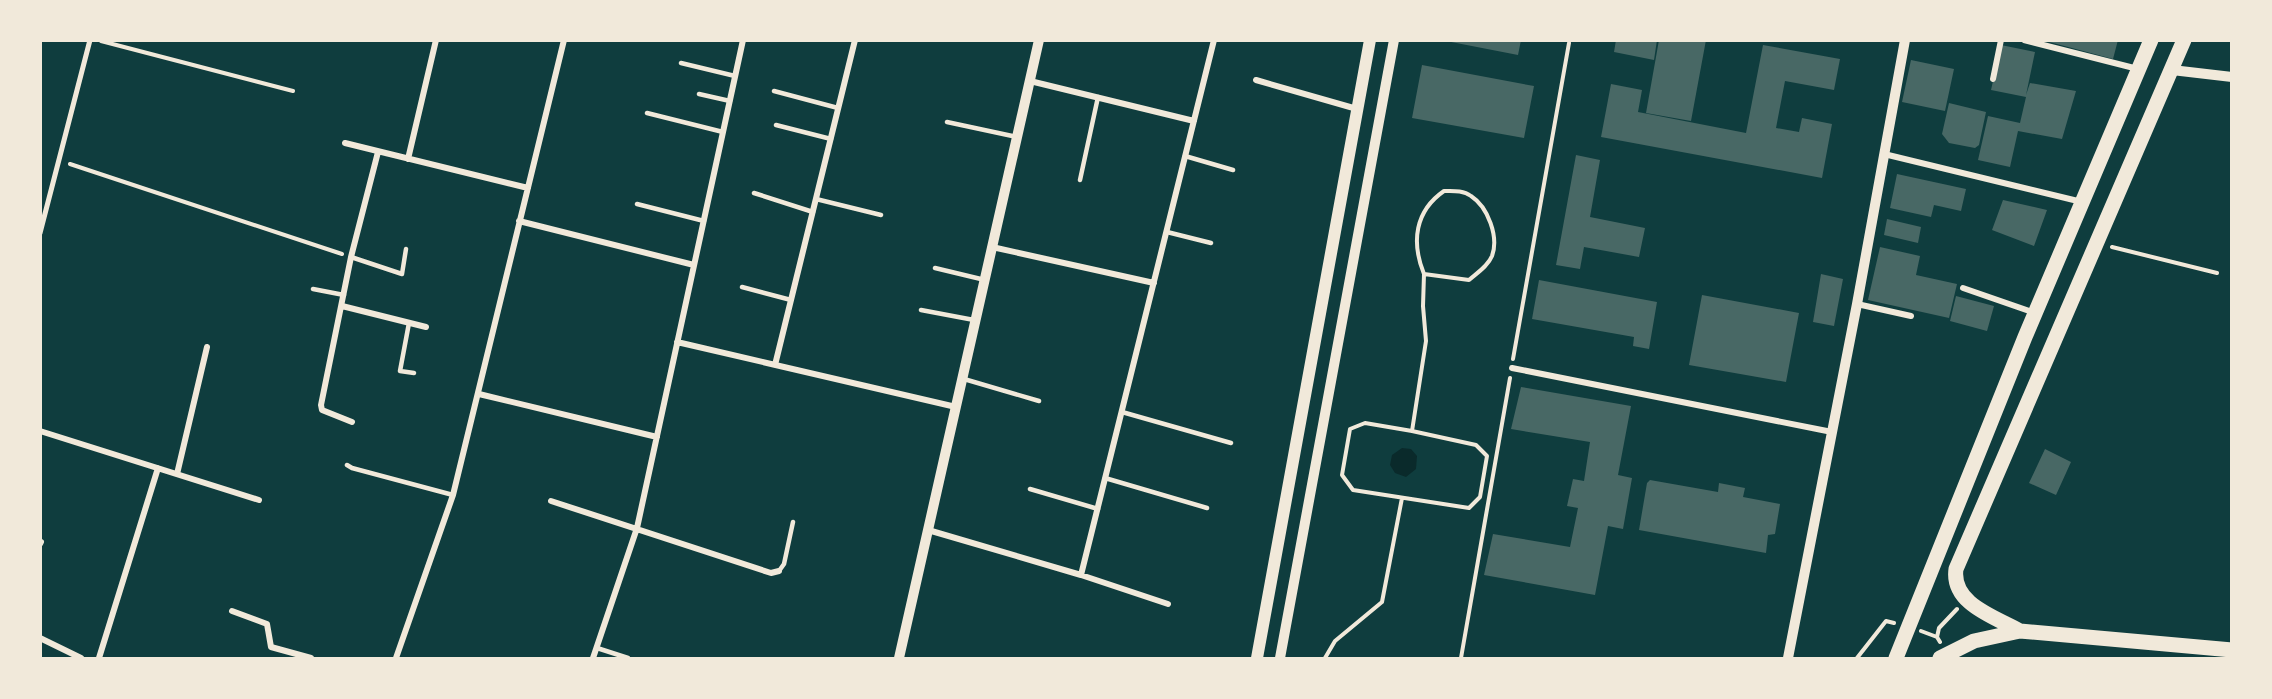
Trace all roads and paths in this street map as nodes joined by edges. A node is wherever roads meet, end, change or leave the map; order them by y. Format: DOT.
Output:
graph roads {
  1 [pos="90,40"];
  2 [pos="100,40"];
  3 [pos="436,40"];
  4 [pos="564,40"];
  5 [pos="743,40"];
  6 [pos="855,40"];
  7 [pos="1039,40"];
  8 [pos="1214,40"];
  9 [pos="1370,40"];
  10 [pos="1394,40"];
  11 [pos="1905,40"];
  12 [pos="2001,40"];
  13 [pos="2024,40"];
  14 [pos="2151,40"];
  15 [pos="2184,40"];
  16 [pos="1569,43"];
  17 [pos="681,63"];
  18 [pos="2139,70"];
  19 [pos="2172,70"];
  20 [pos="735,76"];
  21 [pos="2232,77"];
  22 [pos="1993,79"];
  23 [pos="1256,80"];
  24 [pos="1030,81"];
  25 [pos="293,91"];
  26 [pos="774,91"];
  27 [pos="699,94"];
  28 [pos="1098,97"];
  29 [pos="730,101"];
  30 [pos="838,108"];
  31 [pos="1357,109"];
  32 [pos="648,113"];
  33 [pos="1194,121"];
  34 [pos="947,122"];
  35 [pos="776,125"];
  36 [pos="723,132"];
  37 [pos="1017,137"];
  38 [pos="831,139"];
  39 [pos="345,143"];
  40 [pos="378,152"];
  41 [pos="1884,154"];
  42 [pos="1185,156"];
  43 [pos="408,159"];
  44 [pos="59,160"];
  45 [pos="1233,170"];
  46 [pos="1080,180"];
  47 [pos="528,188"];
  48 [pos="754,194"];
  49 [pos="816,199"];
  50 [pos="2082,202"];
  51 [pos="637,204"];
  52 [pos="813,212"];
  53 [pos="881,215"];
  54 [pos="519,220"];
  55 [pos="704,221"];
  56 [pos="1167,232"];
  57 [pos="40,233"];
  58 [pos="1211,243"];
  59 [pos="2097,244"];
  60 [pos="992,247"];
  61 [pos="406,249"];
  62 [pos="351,257"];
  63 [pos="694,265"];
  64 [pos="935,268"];
  65 [pos="2217,273"];
  66 [pos="1424,274"];
  67 [pos="985,280"];
  68 [pos="1154,283"];
  69 [pos="742,287"];
  70 [pos="1963,288"];
  71 [pos="313,289"];
  72 [pos="344,295"];
  73 [pos="791,300"];
  74 [pos="1857,304"];
  75 [pos="342,306"];
  76 [pos="921,310"];
  77 [pos="2035,313"];
  78 [pos="1911,316"];
  79 [pos="976,321"];
  80 [pos="409,323"];
  81 [pos="426,327"];
  82 [pos="677,342"];
  83 [pos="207,347"];
  84 [pos="775,365"];
  85 [pos="1512,368"];
  86 [pos="414,373"];
  87 [pos="963,378"];
  88 [pos="479,394"];
  89 [pos="1039,401"];
  90 [pos="956,407"];
  91 [pos="1122,412"];
  92 [pos="352,422"];
  93 [pos="40,431"];
  94 [pos="1412,431"];
  95 [pos="1832,432"];
  96 [pos="657,436"];
  97 [pos="1231,443"];
  98 [pos="348,465"];
  99 [pos="158,468"];
  100 [pos="177,474"];
  101 [pos="1106,478"];
  102 [pos="1030,489"];
  103 [pos="453,495"];
  104 [pos="1402,498"];
  105 [pos="259,500"];
  106 [pos="551,501"];
  107 [pos="1208,508"];
  108 [pos="1098,509"];
  109 [pos="793,522"];
  110 [pos="637,528"];
  111 [pos="928,530"];
  112 [pos="779,570"];
  113 [pos="1081,575"];
  114 [pos="1966,601"];
  115 [pos="1168,604"];
  116 [pos="232,611"];
  117 [pos="1908,627"];
  118 [pos="2020,631"];
  119 [pos="1937,637"];
  120 [pos="40,638"];
  121 [pos="597,648"];
  122 [pos="2232,650"];
  123 [pos="1943,656"];
  124 [pos="81,658"];
  125 [pos="99,658"];
  126 [pos="311,658"];
  127 [pos="396,658"];
  128 [pos="593,658"];
  129 [pos="628,658"];
  130 [pos="899,658"];
  131 [pos="1257,658"];
  132 [pos="1280,658"];
  133 [pos="1325,658"];
  134 [pos="1461,658"];
  135 [pos="1788,658"];
  136 [pos="1857,658"];
  137 [pos="1896,658"];
  1 -- 44 [label="street"];
  2 -- 25 [label="path"];
  3 -- 43 [label="street"];
  4 -- 47 [label="street"];
  5 -- 20 [label="street"];
  6 -- 30 [label="street"];
  7 -- 24 [label="street"];
  8 -- 33 [label="street"];
  9 -- 31 [label="main road"];
  10 -- 132 [label="street"];
  11 -- 41 [label="street"];
  12 -- 22 [label="street"];
  13 -- 18 [label="street"];
  14 -- 18 [label="main road"];
  15 -- 19 [label="main road"];
  16 -- 85 [label="path"];
  17 -- 20 [label="lane"];
  18 -- 50 [label="main road"];
  19 -- 21 [label="street"];
  19 -- 59 [label="main road"];
  20 -- 29 [label="street"];
  23 -- 31 [label="street"];
  24 -- 28 [label="street"];
  24 -- 37 [label="street"];
  26 -- 30 [label="lane"];
  27 -- 29 [label="lane"];
  28 -- 33 [label="street"];
  28 -- 46 [label="lane"];
  29 -- 36 [label="street"];
  30 -- 38 [label="street"];
  31 -- 131 [label="main road"];
  32 -- 36 [label="lane"];
  33 -- 42 [label="street"];
  34 -- 37 [label="lane"];
  35 -- 38 [label="lane"];
  36 -- 55 [label="street"];
  37 -- 60 [label="street"];
  38 -- 49 [label="street"];
  39 -- 40 [label="street"];
  40 -- 43 [label="street"];
  40 -- 62 [label="street"];
  41 -- 50 [label="street"];
  41 -- 74 [label="street"];
  42 -- 45 [label="lane"];
  42 -- 56 [label="street"];
  43 -- 47 [label="street"];
  44 -- 57 [label="street"];
  44 -- 62 [label="path"];
  47 -- 54 [label="street"];
  48 -- 52 [label="lane"];
  49 -- 52 [label="street"];
  49 -- 53 [label="lane"];
  50 -- 77 [label="main road"];
  51 -- 55 [label="lane"];
  52 -- 73 [label="street"];
  54 -- 63 [label="street"];
  54 -- 88 [label="street"];
  55 -- 63 [label="street"];
  56 -- 58 [label="lane"];
  56 -- 68 [label="street"];
  59 -- 65 [label="path"];
  59 -- 114 [label="main road"];
  60 -- 67 [label="street"];
  60 -- 68 [label="street"];
  61 -- 62 [label="lane"];
  62 -- 72 [label="street"];
  63 -- 82 [label="street"];
  64 -- 67 [label="lane"];
  66 -- 66 [label="path"];
  66 -- 94 [label="path"];
  67 -- 79 [label="street"];
  68 -- 91 [label="street"];
  69 -- 73 [label="lane"];
  70 -- 77 [label="street"];
  71 -- 72 [label="lane"];
  72 -- 75 [label="street"];
  73 -- 84 [label="street"];
  74 -- 78 [label="street"];
  74 -- 95 [label="street"];
  75 -- 80 [label="street"];
  75 -- 92 [label="street"];
  76 -- 79 [label="lane"];
  77 -- 117 [label="main road"];
  79 -- 87 [label="street"];
  80 -- 81 [label="street"];
  80 -- 86 [label="lane"];
  82 -- 84 [label="street"];
  82 -- 96 [label="street"];
  83 -- 100 [label="street"];
  84 -- 90 [label="street"];
  85 -- 95 [label="street"];
  85 -- 134 [label="path"];
  87 -- 89 [label="lane"];
  87 -- 90 [label="street"];
  88 -- 96 [label="street"];
  88 -- 103 [label="street"];
  90 -- 111 [label="street"];
  91 -- 97 [label="lane"];
  91 -- 101 [label="street"];
  93 -- 99 [label="street"];
  94 -- 104 [label="path"];
  94 -- 104 [label="path"];
  95 -- 135 [label="street"];
  96 -- 110 [label="street"];
  98 -- 103 [label="lane"];
  99 -- 100 [label="street"];
  99 -- 125 [label="street"];
  100 -- 105 [label="street"];
  101 -- 107 [label="lane"];
  101 -- 108 [label="street"];
  102 -- 108 [label="lane"];
  103 -- 127 [label="street"];
  104 -- 133 [label="path"];
  106 -- 110 [label="street"];
  108 -- 113 [label="street"];
  109 -- 112 [label="lane"];
  110 -- 112 [label="street"];
  110 -- 121 [label="street"];
  111 -- 113 [label="street"];
  111 -- 130 [label="street"];
  113 -- 115 [label="street"];
  114 -- 118 [label="main road"];
  114 -- 119 [label="path"];
  116 -- 126 [label="street"];
  117 -- 119 [label="path"];
  117 -- 136 [label="path"];
  117 -- 137 [label="main road"];
  118 -- 122 [label="main road"];
  118 -- 123 [label="main road"];
  119 -- 123 [label="path"];
  120 -- 124 [label="street"];
  121 -- 128 [label="street"];
  121 -- 129 [label="lane"];
}
